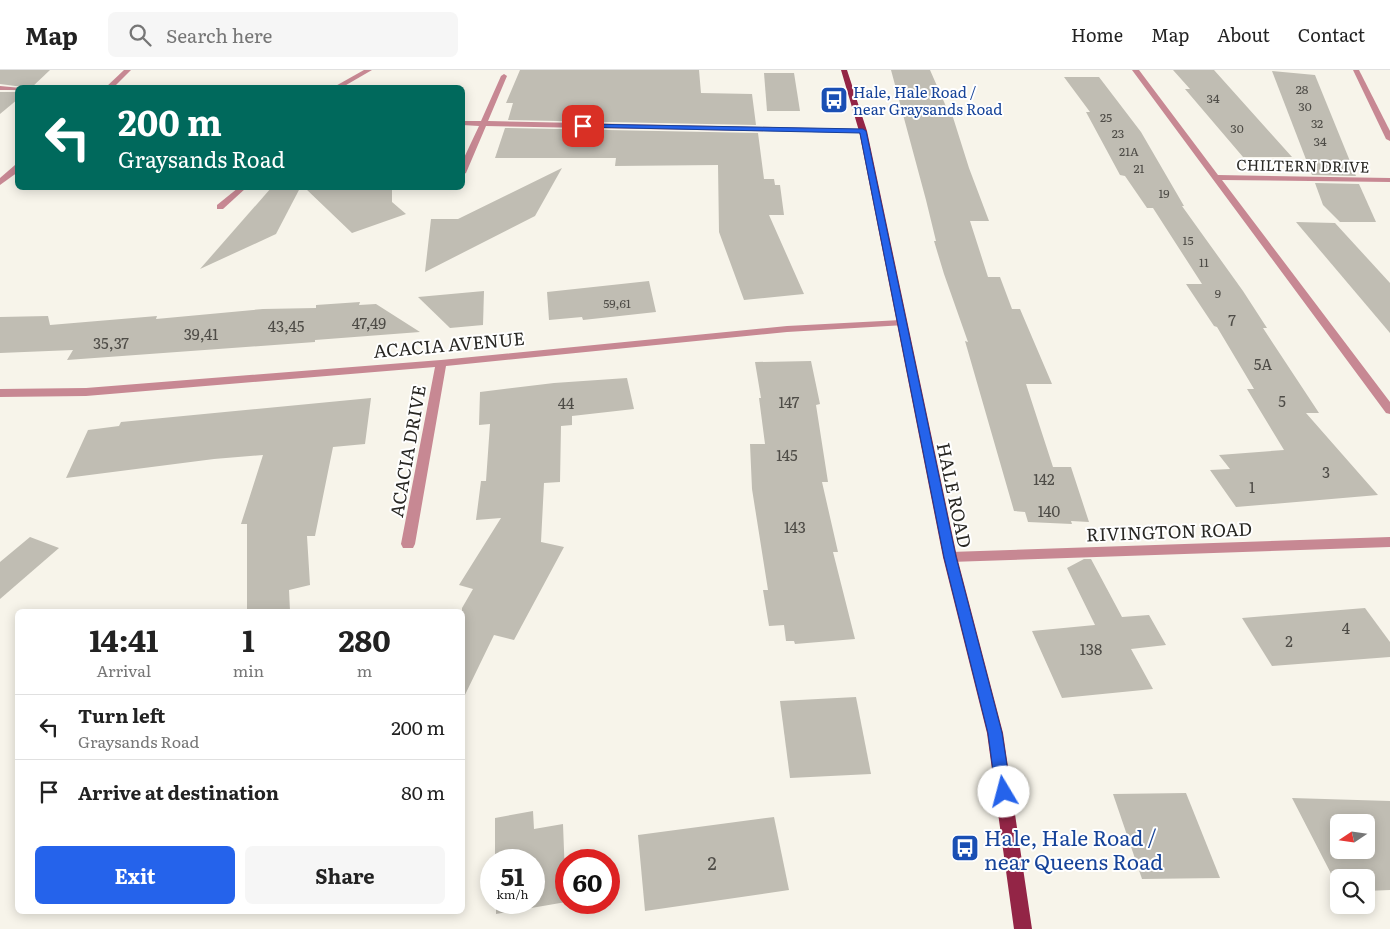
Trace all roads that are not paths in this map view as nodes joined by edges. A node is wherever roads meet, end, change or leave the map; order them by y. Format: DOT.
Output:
graph roads {
  1 [pos="128,70"];
  2 [pos="369,70"];
  3 [pos="844,70"];
  4 [pos="1135,70"];
  5 [pos="1356,70"];
  6 [pos="504,76"];
  7 [pos="111,85"];
  8 [pos="341,85"];
  9 [pos="0,88"];
  10 [pos="15,88"];
  11 [pos="465,123"];
  12 [pos="484,124"];
  13 [pos="863,131"];
  14 [pos="1390,139"];
  15 [pos="465,166"];
  16 [pos="15,170"];
  17 [pos="1216,177"];
  18 [pos="1390,180"];
  19 [pos="0,182"];
  20 [pos="240,190"];
  21 [pos="220,207"];
  22 [pos="901,323"];
  23 [pos="441,363"];
  24 [pos="0,393"];
  25 [pos="1390,410"];
  26 [pos="1390,542"];
  27 [pos="408,544"];
  28 [pos="950,557"];
  29 [pos="1023,929"];
  1 -- 7 [label="street"];
  2 -- 8 [label="street"];
  3 -- 13 [label="main road, HALE ROAD"];
  4 -- 17 [label="street"];
  5 -- 14 [label="street"];
  6 -- 12 [label="street"];
  9 -- 10 [label="street"];
  11 -- 12 [label="street"];
  12 -- 13 [label="street"];
  12 -- 15 [label="street"];
  13 -- 22 [label="main road, HALE ROAD"];
  16 -- 19 [label="street"];
  17 -- 18 [label="street, CHILTERN DRIVE"];
  17 -- 25 [label="street"];
  20 -- 21 [label="street"];
  22 -- 23 [label="street, ACACIA AVENUE"];
  22 -- 28 [label="main road, HALE ROAD"];
  23 -- 24 [label="street, ACACIA AVENUE"];
  23 -- 27 [label="street, ACACIA DRIVE"];
  26 -- 28 [label="street, RIVINGTON ROAD"];
  28 -- 29 [label="main road, HALE ROAD"];
}
